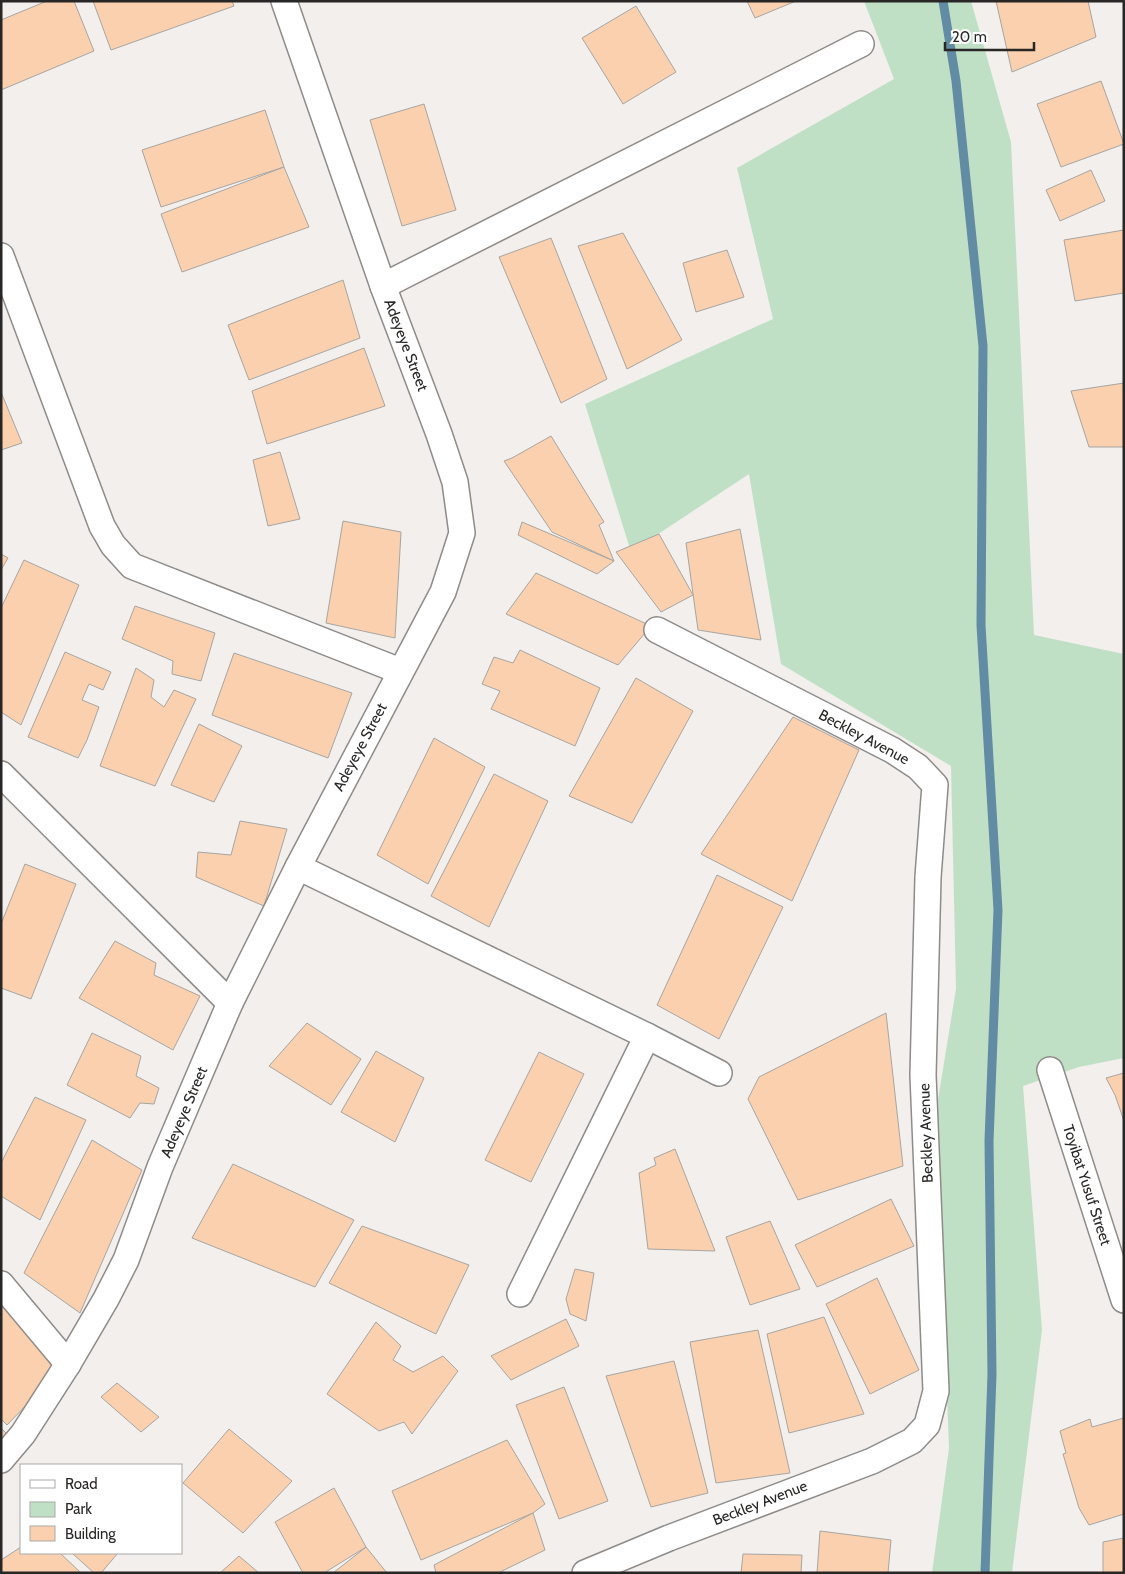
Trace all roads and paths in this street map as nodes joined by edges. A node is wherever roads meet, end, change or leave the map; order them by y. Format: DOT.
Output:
graph roads {
  1 [pos="284,1"];
  2 [pos="861,44"];
  3 [pos="1,256"];
  4 [pos="383,286"];
  5 [pos="657,630"];
  6 [pos="400,671"];
  7 [pos="1,774"];
  8 [pos="298,867"];
  9 [pos="230,1003"];
  10 [pos="647,1036"];
  11 [pos="1050,1070"];
  12 [pos="719,1073"];
  13 [pos="1,1284"];
  14 [pos="520,1294"];
  15 [pos="1124,1300"];
  16 [pos="68,1364"];
  17 [pos="1,1460"];
  18 [pos="584,1573"];
  1 -- 4 [label="street, Adeyeye Street"];
  2 -- 4 [label="street"];
  3 -- 6 [label="street"];
  4 -- 6 [label="street, Adeyeye Street"];
  5 -- 18 [label="street, Beckley Avenue"];
  6 -- 8 [label="street, Adeyeye Street"];
  7 -- 9 [label="street"];
  8 -- 9 [label="street, Adeyeye Street"];
  8 -- 10 [label="street"];
  9 -- 16 [label="street, Adeyeye Street"];
  10 -- 12 [label="street"];
  10 -- 14 [label="street"];
  11 -- 15 [label="street, Toyibat Yusuf Street"];
  13 -- 16 [label="street"];
  16 -- 17 [label="street, Adeyeye Street"];
}
